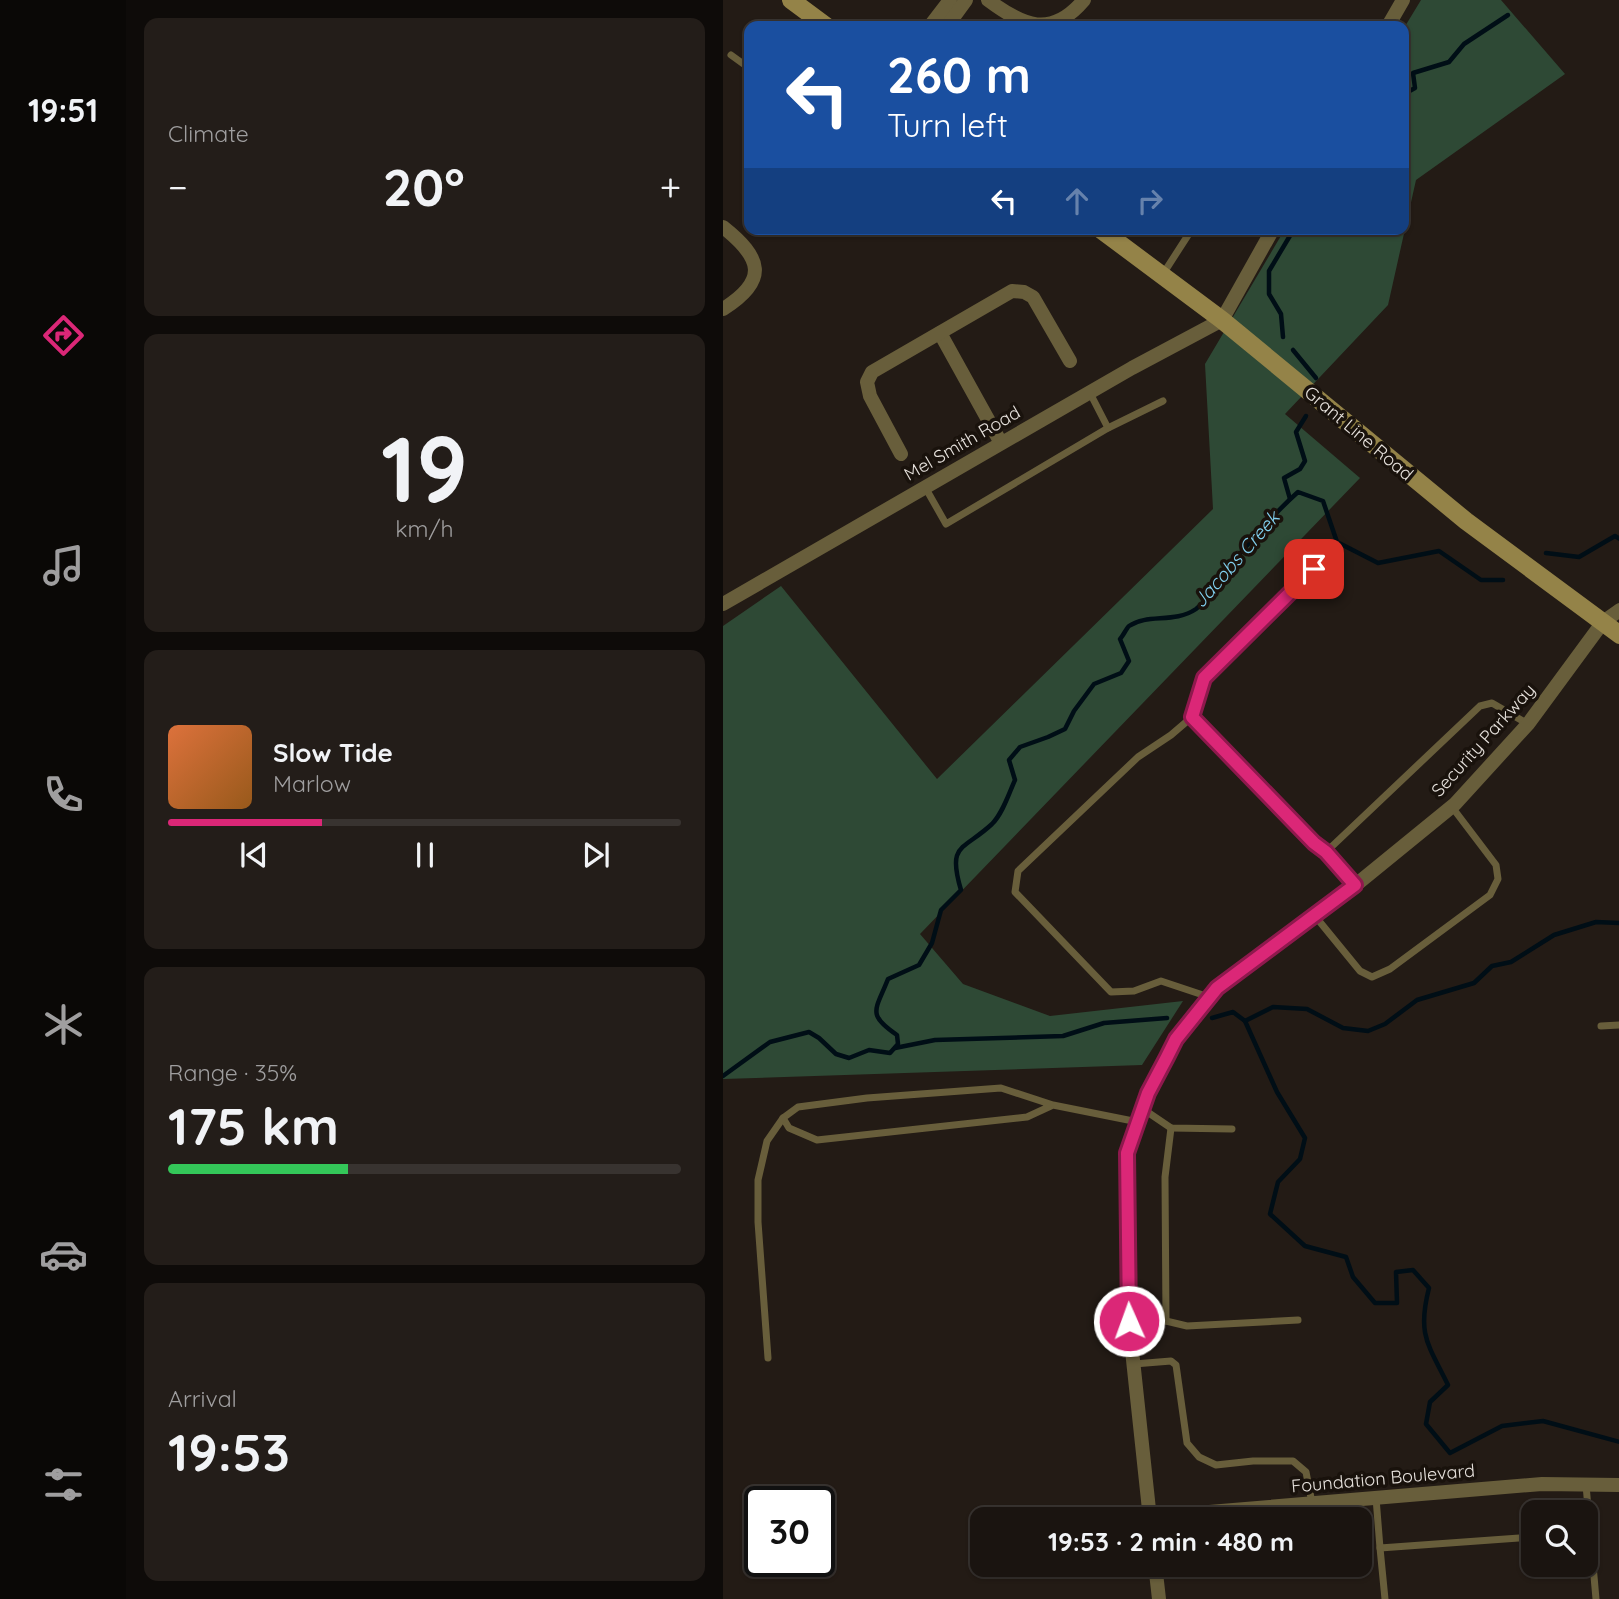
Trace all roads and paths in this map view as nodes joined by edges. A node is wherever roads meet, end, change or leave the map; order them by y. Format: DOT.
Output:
graph roads {
  1 [pos="791,0"];
  2 [pos="950,0"];
  3 [pos="966,0"];
  4 [pos="988,0"];
  5 [pos="1084,0"];
  6 [pos="1403,0"];
  7 [pos="819,21"];
  8 [pos="935,21"];
  9 [pos="951,21"];
  10 [pos="1022,21"];
  11 [pos="1059,21"];
  12 [pos="1391,21"];
  13 [pos="731,55"];
  14 [pos="744,64"];
  15 [pos="723,227"];
  16 [pos="1108,235"];
  17 [pos="1188,235"];
  18 [pos="1270,235"];
  19 [pos="1163,275"];
  20 [pos="723,310"];
  21 [pos="1222,320"];
  22 [pos="940,333"];
  23 [pos="1070,361"];
  24 [pos="1090,392"];
  25 [pos="1163,401"];
  26 [pos="1109,428"];
  27 [pos="1001,443"];
  28 [pos="901,454"];
  29 [pos="925,486"];
  30 [pos="1314,569"];
  31 [pos="723,604"];
  32 [pos="1619,610"];
  33 [pos="1603,622"];
  34 [pos="1619,635"];
  35 [pos="1192,717"];
  36 [pos="1528,724"];
  37 [pos="1452,806"];
  38 [pos="1326,852"];
  39 [pos="1355,885"];
  40 [pos="1315,916"];
  41 [pos="1209,998"];
  42 [pos="1619,1025"];
  43 [pos="1601,1026"];
  44 [pos="1053,1105"];
  45 [pos="1141,1115"];
  46 [pos="783,1118"];
  47 [pos="1171,1128"];
  48 [pos="1232,1129"];
  49 [pos="1298,1320"];
  50 [pos="1129,1321"];
  51 [pos="1166,1321"];
  52 [pos="768,1358"];
  53 [pos="1133,1364"];
  54 [pos="1586,1485"];
  55 [pos="1619,1485"];
  56 [pos="1376,1498"];
  57 [pos="1587,1500"];
  58 [pos="1312,1503"];
  59 [pos="1149,1507"];
  60 [pos="1269,1507"];
  61 [pos="1521,1538"];
  62 [pos="1380,1548"];
  63 [pos="1156,1577"];
  64 [pos="1593,1577"];
  65 [pos="1159,1599"];
  66 [pos="1385,1599"];
  67 [pos="1596,1599"];
  1 -- 7 [label="main road"];
  2 -- 8 [label="street"];
  3 -- 9 [label="street"];
  4 -- 10 [label="street"];
  5 -- 11 [label="street"];
  6 -- 12 [label="street"];
  13 -- 14 [label="lane"];
  15 -- 20 [label="street"];
  16 -- 19 [label="main road, Grant Line Road"];
  17 -- 19 [label="lane"];
  18 -- 21 [label="street"];
  19 -- 21 [label="main road, Grant Line Road"];
  21 -- 24 [label="street, Mel Smith Road"];
  21 -- 33 [label="main road, Grant Line Road"];
  22 -- 23 [label="street"];
  22 -- 27 [label="street"];
  22 -- 28 [label="street"];
  24 -- 26 [label="lane"];
  24 -- 27 [label="street, Mel Smith Road"];
  25 -- 26 [label="lane"];
  26 -- 29 [label="lane"];
  27 -- 29 [label="street, Mel Smith Road"];
  29 -- 31 [label="street, Mel Smith Road"];
  30 -- 35 [label="lane"];
  32 -- 33 [label="street, Security Parkway"];
  33 -- 34 [label="main road, Grant Line Road"];
  33 -- 36 [label="street, Security Parkway"];
  35 -- 38 [label="lane"];
  35 -- 41 [label="lane"];
  36 -- 37 [label="street, Security Parkway"];
  36 -- 38 [label="lane"];
  37 -- 39 [label="street, Security Parkway"];
  37 -- 40 [label="lane"];
  38 -- 39 [label="lane"];
  39 -- 40 [label="street, Security Parkway"];
  40 -- 41 [label="street, Security Parkway"];
  41 -- 45 [label="street, Security Parkway"];
  42 -- 43 [label="lane"];
  44 -- 45 [label="lane"];
  44 -- 46 [label="lane"];
  44 -- 46 [label="lane"];
  45 -- 47 [label="lane"];
  45 -- 50 [label="street, Security Parkway"];
  46 -- 52 [label="lane"];
  47 -- 48 [label="lane"];
  47 -- 51 [label="lane"];
  49 -- 51 [label="lane"];
  50 -- 51 [label="lane"];
  50 -- 53 [label="street, Security Parkway"];
  53 -- 58 [label="lane"];
  53 -- 59 [label="street, Security Parkway"];
  54 -- 55 [label="street, Foundation Boulevard"];
  54 -- 56 [label="street, Foundation Boulevard"];
  54 -- 57 [label="lane"];
  56 -- 58 [label="street, Foundation Boulevard"];
  56 -- 62 [label="lane"];
  58 -- 60 [label="street, Foundation Boulevard"];
  61 -- 62 [label="lane"];
  62 -- 66 [label="lane"];
  63 -- 65 [label="street"];
  64 -- 67 [label="lane"];
}
